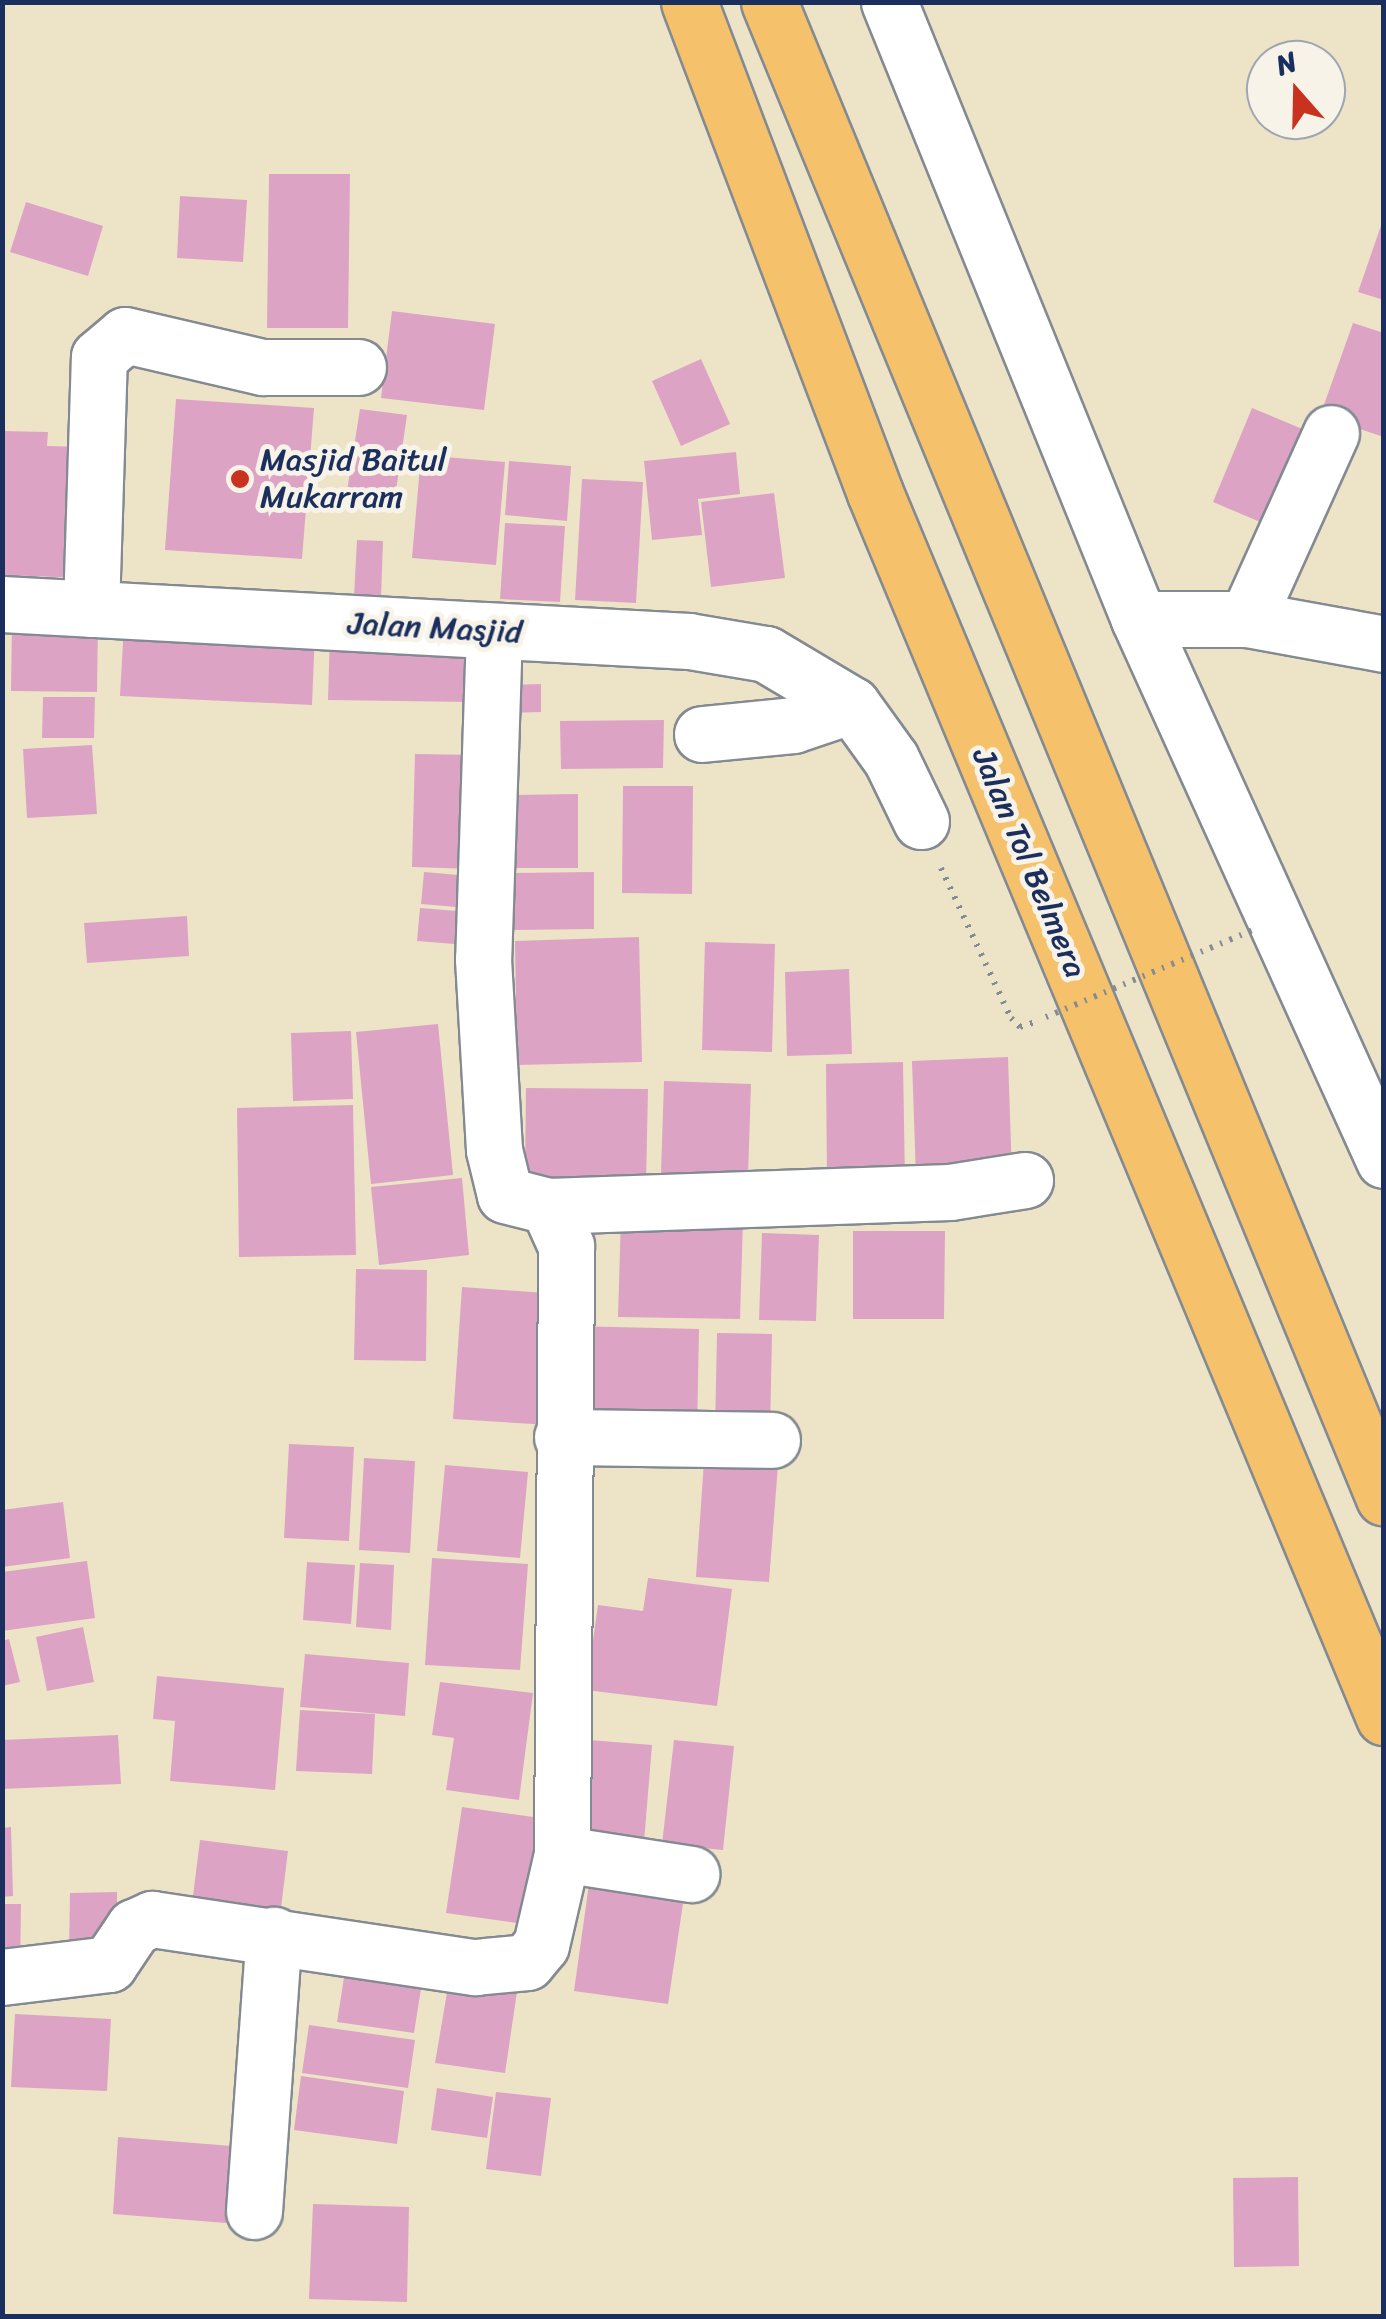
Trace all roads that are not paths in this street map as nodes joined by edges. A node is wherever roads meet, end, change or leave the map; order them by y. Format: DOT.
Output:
graph roads {
  1 [pos="688,2"];
  2 [pos="770,2"];
  3 [pos="889,2"];
  4 [pos="358,367"];
  5 [pos="1331,433"];
  6 [pos="2,604"];
  7 [pos="91,609"];
  8 [pos="1248,619"];
  9 [pos="1139,620"];
  10 [pos="494,632"];
  11 [pos="1384,644"];
  12 [pos="852,706"];
  13 [pos="702,734"];
  14 [pos="921,821"];
  15 [pos="1026,1180"];
  16 [pos="1381,1182"];
  17 [pos="548,1206"];
  18 [pos="562,1437"];
  19 [pos="772,1440"];
  20 [pos="1384,1498"];
  21 [pos="1384,1717"];
  22 [pos="562,1854"];
  23 [pos="691,1874"];
  24 [pos="274,1936"];
  25 [pos="2,1976"];
  26 [pos="254,2211"];
  1 -- 21 [label="highway, Jalan Tol Belmera"];
  2 -- 20 [label="highway"];
  3 -- 9 [label="street"];
  4 -- 7 [label="street"];
  5 -- 8 [label="street"];
  6 -- 7 [label="street, Jalan Masjid"];
  7 -- 10 [label="street, Jalan Masjid"];
  8 -- 9 [label="street"];
  8 -- 11 [label="street"];
  9 -- 16 [label="street"];
  10 -- 12 [label="street, Jalan Masjid"];
  10 -- 17 [label="street"];
  12 -- 13 [label="street"];
  12 -- 14 [label="street"];
  15 -- 17 [label="street"];
  17 -- 18 [label="street"];
  18 -- 19 [label="street"];
  18 -- 22 [label="street"];
  22 -- 23 [label="street"];
  22 -- 24 [label="street"];
  24 -- 25 [label="street"];
  24 -- 26 [label="street"];
}
